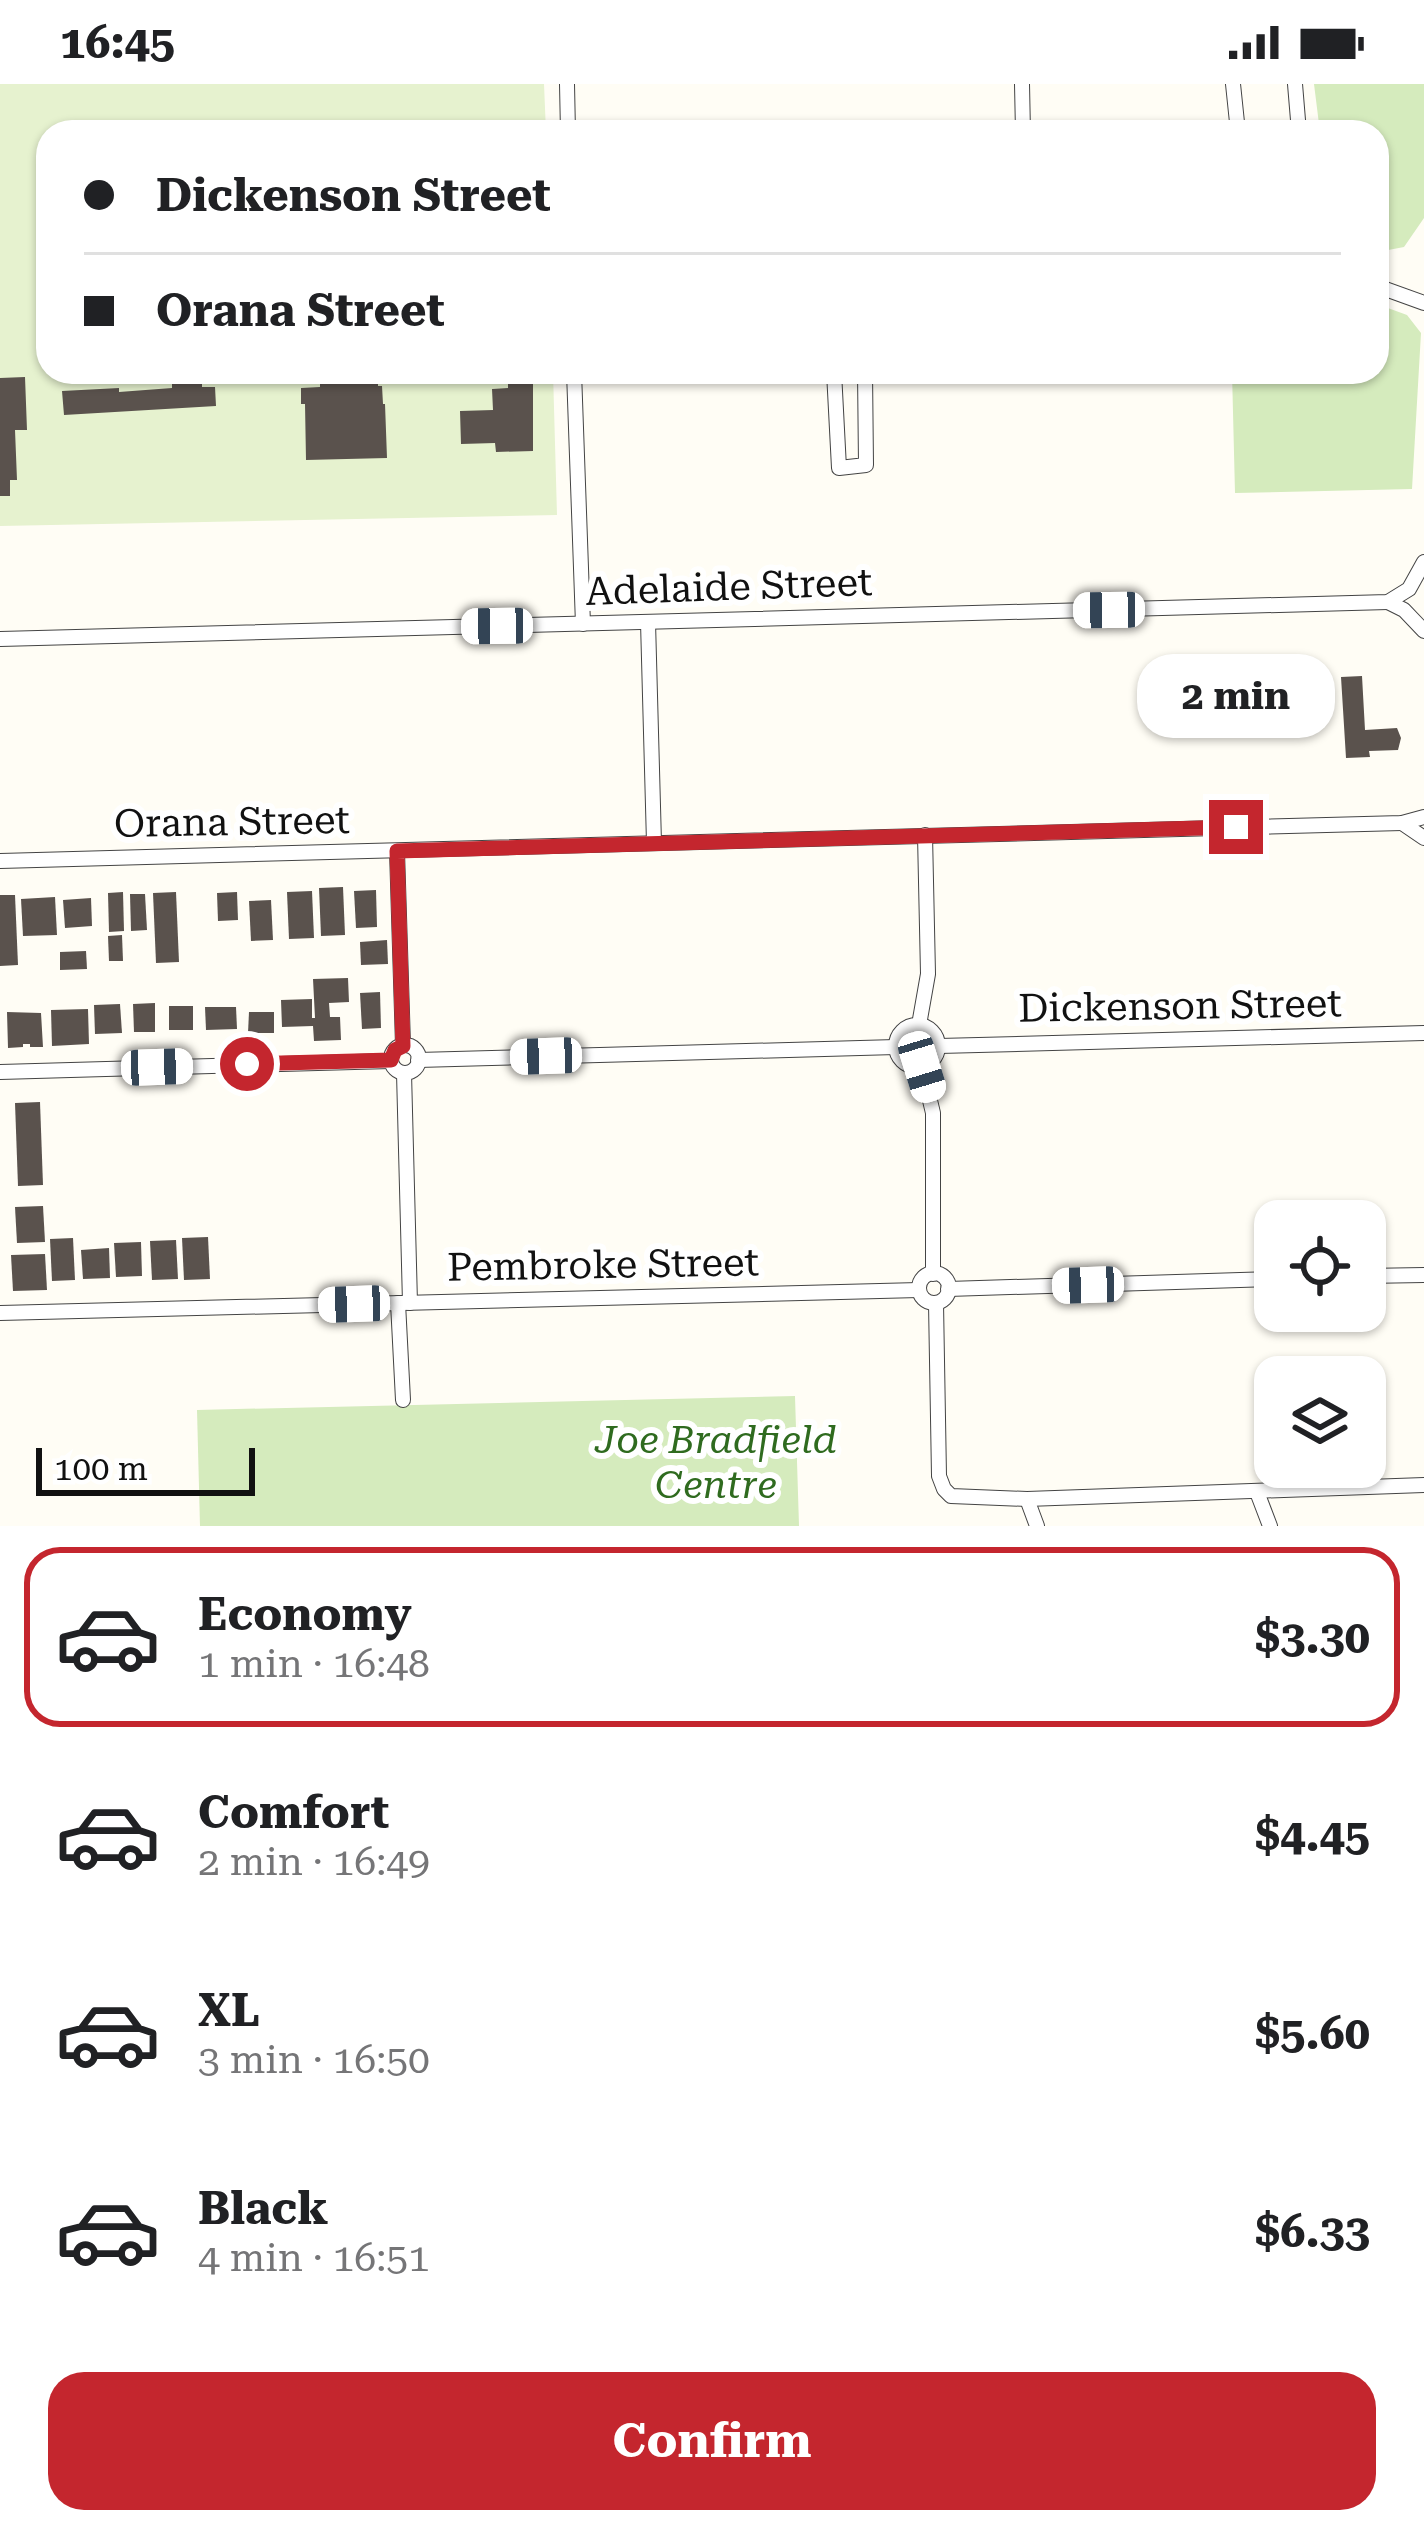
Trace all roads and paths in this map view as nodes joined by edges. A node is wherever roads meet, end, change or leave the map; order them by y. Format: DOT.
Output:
graph roads {
  1 [pos="567,84"];
  2 [pos="1022,84"];
  3 [pos="1233,84"];
  4 [pos="1295,84"];
  5 [pos="568,120"];
  6 [pos="1023,120"];
  7 [pos="1237,120"];
  8 [pos="1298,120"];
  9 [pos="1389,290"];
  10 [pos="1424,303"];
  11 [pos="574,384"];
  12 [pos="835,384"];
  13 [pos="865,384"];
  14 [pos="1424,562"];
  15 [pos="1388,602"];
  16 [pos="648,622"];
  17 [pos="583,624"];
  18 [pos="1424,631"];
  19 [pos="0,639"];
  20 [pos="1424,817"];
  21 [pos="1402,823"];
  22 [pos="925,835"];
  23 [pos="1424,838"];
  24 [pos="654,843"];
  25 [pos="397,851"];
  26 [pos="0,861"];
  27 [pos="919,1025"];
  28 [pos="1424,1033"];
  29 [pos="403,1046"];
  30 [pos="939,1046"];
  31 [pos="896,1047"];
  32 [pos="391,1060"];
  33 [pos="418,1060"];
  34 [pos="922,1067"];
  35 [pos="0,1072"];
  36 [pos="404,1073"];
  37 [pos="933,1274"];
  38 [pos="1424,1274"];
  39 [pos="1386,1275"];
  40 [pos="1254,1280"];
  41 [pos="948,1289"];
  42 [pos="919,1290"];
  43 [pos="404,1303"];
  44 [pos="936,1303"];
  45 [pos="0,1313"];
  46 [pos="404,1400"];
  47 [pos="1424,1486"];
  48 [pos="1257,1492"];
  49 [pos="1027,1498"];
  50 [pos="1037,1526"];
  51 [pos="1270,1526"];
  1 -- 5 [label="street"];
  2 -- 6 [label="street"];
  3 -- 7 [label="street"];
  4 -- 8 [label="street"];
  9 -- 10 [label="street"];
  11 -- 17 [label="street"];
  12 -- 13 [label="street"];
  14 -- 15 [label="street"];
  15 -- 16 [label="street, Adelaide Street"];
  15 -- 18 [label="street"];
  16 -- 17 [label="street, Adelaide Street"];
  16 -- 24 [label="street"];
  17 -- 19 [label="street, Adelaide Street"];
  20 -- 21 [label="street, Orana Street"];
  21 -- 22 [label="street, Orana Street"];
  21 -- 23 [label="street"];
  22 -- 24 [label="street, Orana Street"];
  22 -- 27 [label="street"];
  24 -- 25 [label="street, Orana Street"];
  25 -- 26 [label="street, Orana Street"];
  25 -- 29 [label="street"];
  27 -- 30 [label="street"];
  27 -- 31 [label="street"];
  28 -- 30 [label="street, Dickenson Street"];
  29 -- 32 [label="street"];
  29 -- 33 [label="street"];
  30 -- 34 [label="street"];
  31 -- 33 [label="street"];
  31 -- 34 [label="street"];
  32 -- 35 [label="street"];
  32 -- 36 [label="street"];
  33 -- 36 [label="street"];
  34 -- 37 [label="street"];
  36 -- 43 [label="street"];
  37 -- 41 [label="street"];
  37 -- 42 [label="street"];
  38 -- 39 [label="street"];
  40 -- 41 [label="street"];
  41 -- 44 [label="street"];
  42 -- 43 [label="street, Pembroke Street"];
  42 -- 44 [label="street"];
  43 -- 45 [label="street, Pembroke Street"];
  43 -- 46 [label="street"];
  44 -- 49 [label="street"];
  47 -- 48 [label="street"];
  48 -- 49 [label="street"];
  48 -- 51 [label="street"];
  49 -- 50 [label="street"];
}
